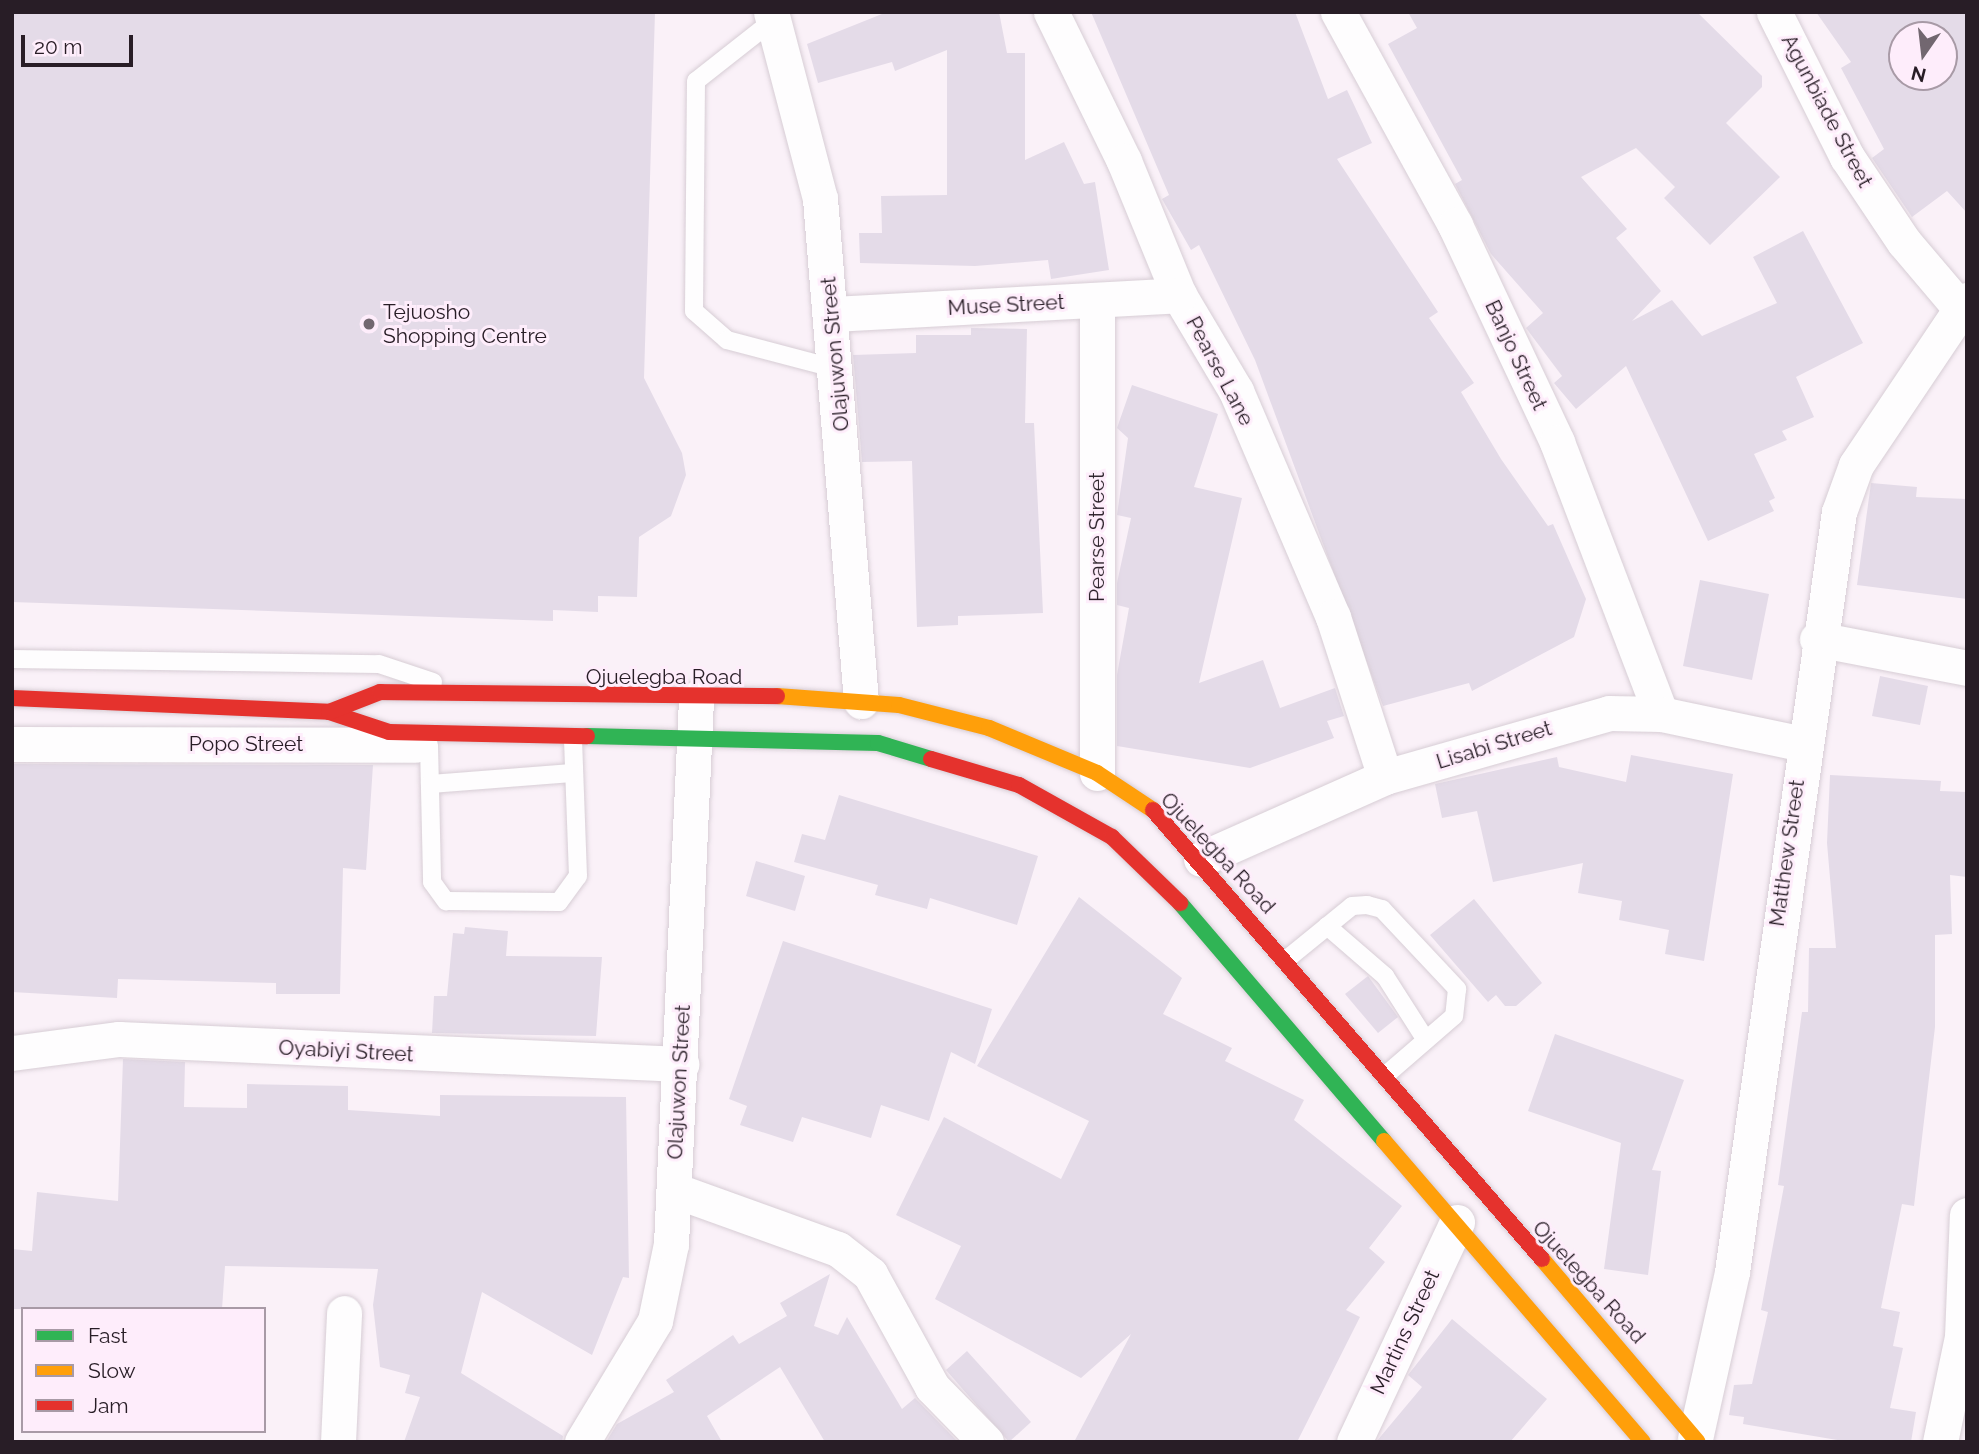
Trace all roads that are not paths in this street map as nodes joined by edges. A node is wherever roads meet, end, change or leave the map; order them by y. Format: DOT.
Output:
graph roads {
  1 [pos="1051,12"];
  2 [pos="1338,12"];
  3 [pos="1774,12"];
  4 [pos="771,17"];
  5 [pos="1179,295"];
  6 [pos="1097,301"];
  7 [pos="1963,304"];
  8 [pos="832,314"];
  9 [pos="837,369"];
  10 [pos="1817,639"];
  11 [pos="12,659"];
  12 [pos="1967,668"];
  13 [pos="461,696"];
  14 [pos="12,698"];
  15 [pos="696,699"];
  16 [pos="861,701"];
  17 [pos="329,712"];
  18 [pos="1661,713"];
  19 [pos="477,733"];
  20 [pos="573,737"];
  21 [pos="696,738"];
  22 [pos="12,744"];
  23 [pos="1802,744"];
  24 [pos="429,745"];
  25 [pos="573,773"];
  26 [pos="1097,773"];
  27 [pos="1385,777"];
  28 [pos="430,784"];
  29 [pos="1201,859"];
  30 [pos="1327,926"];
  31 [pos="1287,960"];
  32 [pos="1426,1040"];
  33 [pos="12,1053"];
  34 [pos="681,1064"];
  35 [pos="1386,1075"];
  36 [pos="674,1190"];
  37 [pos="1967,1215"];
  38 [pos="1457,1222"];
  39 [pos="344,1313"];
  40 [pos="1696,1440"];
  41 [pos="338,1442"];
  42 [pos="582,1442"];
  43 [pos="986,1442"];
  44 [pos="1354,1442"];
  45 [pos="1643,1442"];
  46 [pos="1940,1442"];
  1 -- 5 [label="street, Pearse Lane"];
  2 -- 18 [label="street, Banjo Street"];
  3 -- 7 [label="street, Agunbiade Street"];
  4 -- 8 [label="street, Olajuwon Street"];
  4 -- 9 [label="lane"];
  5 -- 6 [label="street, Muse Street"];
  5 -- 27 [label="street, Pearse Lane"];
  6 -- 8 [label="street, Muse Street"];
  6 -- 26 [label="street, Pearse Street"];
  7 -- 10 [label="street, Matthew Street"];
  8 -- 9 [label="street, Olajuwon Street"];
  9 -- 16 [label="street, Olajuwon Street"];
  10 -- 12 [label="street"];
  10 -- 23 [label="street, Matthew Street"];
  11 -- 13 [label="lane"];
  13 -- 15 [label="main road, Ojuelegba Road"];
  13 -- 17 [label="main road, Ojuelegba Road"];
  14 -- 17 [label="main road, Ojuelegba Road"];
  15 -- 16 [label="main road, Ojuelegba Road"];
  15 -- 21 [label="street, Olajuwon Street"];
  16 -- 26 [label="main road, Ojuelegba Road"];
  17 -- 19 [label="main road, Ojuelegba Road"];
  18 -- 23 [label="street, Lisabi Street"];
  18 -- 27 [label="street, Lisabi Street"];
  19 -- 20 [label="main road, Ojuelegba Road"];
  19 -- 24 [label="street, Popo Street"];
  20 -- 21 [label="main road, Ojuelegba Road"];
  20 -- 25 [label="lane"];
  21 -- 34 [label="street, Olajuwon Street"];
  21 -- 38 [label="main road, Ojuelegba Road"];
  22 -- 24 [label="street, Popo Street"];
  23 -- 40 [label="street, Matthew Street"];
  24 -- 28 [label="lane"];
  25 -- 28 [label="lane"];
  25 -- 28 [label="lane"];
  26 -- 29 [label="main road, Ojuelegba Road"];
  27 -- 29 [label="street, Lisabi Street"];
  29 -- 31 [label="main road, Ojuelegba Road"];
  30 -- 31 [label="lane"];
  30 -- 32 [label="lane"];
  30 -- 32 [label="lane"];
  31 -- 35 [label="main road, Ojuelegba Road"];
  32 -- 35 [label="lane"];
  33 -- 34 [label="street, Oyabiyi Street"];
  34 -- 36 [label="street, Olajuwon Street"];
  35 -- 40 [label="main road, Ojuelegba Road"];
  36 -- 42 [label="street, Olajuwon Street"];
  36 -- 43 [label="street"];
  37 -- 46 [label="street"];
  38 -- 44 [label="street, Martins Street"];
  38 -- 45 [label="main road, Ojuelegba Road"];
  39 -- 41 [label="street"];
}
